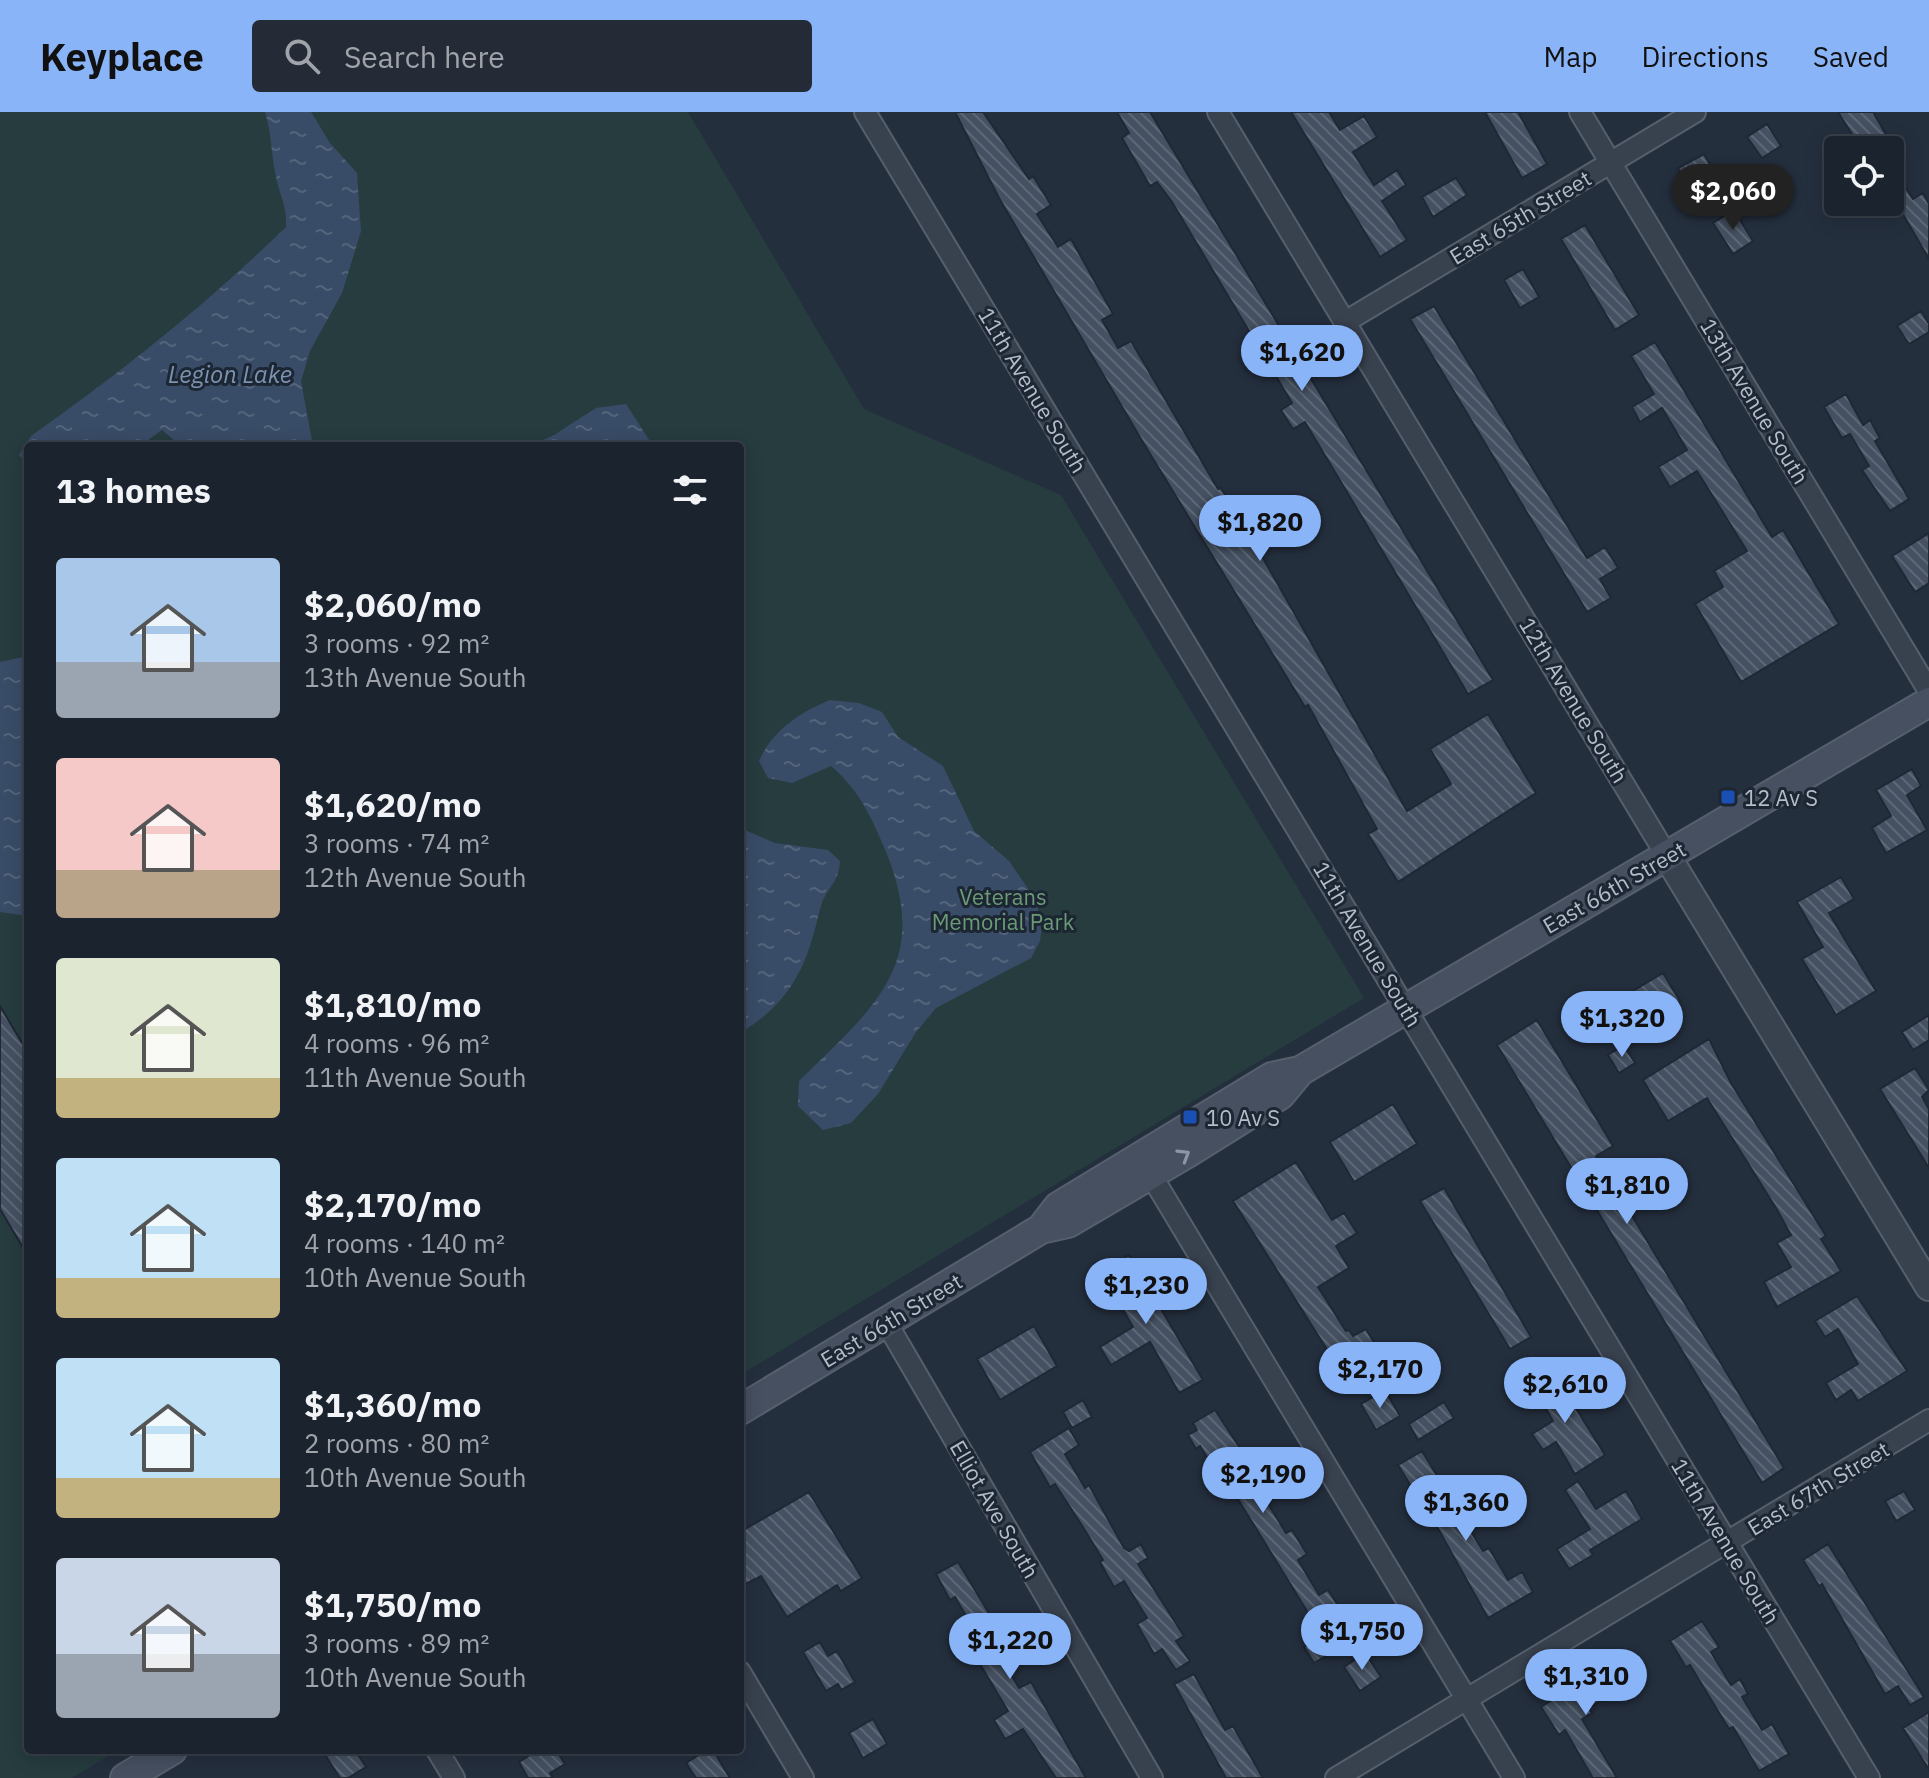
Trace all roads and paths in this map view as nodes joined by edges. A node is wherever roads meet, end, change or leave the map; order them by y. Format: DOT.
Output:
graph roads {
  1 [pos="865,112"];
  2 [pos="1218,112"];
  3 [pos="1580,112"];
  4 [pos="1695,112"];
  5 [pos="1611,162"];
  6 [pos="1345,322"];
  7 [pos="1929,691"];
  8 [pos="1929,702"];
  9 [pos="1667,856"];
  10 [pos="1406,1008"];
  11 [pos="1300,1071"];
  12 [pos="1151,1175"];
  13 [pos="1041,1229"];
  14 [pos="1929,1287"];
  15 [pos="886,1322"];
  16 [pos="744,1408"];
  17 [pos="1929,1420"];
  18 [pos="1726,1542"];
  19 [pos="744,1679"];
  20 [pos="1466,1698"];
  21 [pos="165,1754"];
  22 [pos="439,1754"];
  23 [pos="125,1778"];
  24 [pos="454,1778"];
  25 [pos="803,1778"];
  26 [pos="1152,1778"];
  27 [pos="1336,1778"];
  28 [pos="1514,1778"];
  29 [pos="1869,1778"];
  1 -- 10 [label="street, 11th Avenue South"];
  2 -- 6 [label="street, 12th Avenue South"];
  3 -- 5 [label="street, 13th Avenue South"];
  4 -- 5 [label="street, East 65th Street"];
  5 -- 6 [label="street, East 65th Street"];
  5 -- 7 [label="street, 13th Avenue South"];
  6 -- 9 [label="street, 12th Avenue South"];
  8 -- 9 [label="main road, East 66th Street"];
  9 -- 10 [label="main road, East 66th Street"];
  9 -- 14 [label="street, 12th Avenue South"];
  10 -- 11 [label="main road, East 66th Street"];
  10 -- 18 [label="street, 11th Avenue South"];
  12 -- 11 [label="main road, East 66th Street, one-way"];
  11 -- 13 [label="main road, East 66th Street"];
  12 -- 13 [label="main road, East 66th Street"];
  12 -- 20 [label="street"];
  13 -- 15 [label="main road, East 66th Street"];
  15 -- 16 [label="main road, East 66th Street"];
  15 -- 26 [label="street, Elliot Ave South"];
  17 -- 18 [label="street, East 67th Street"];
  18 -- 20 [label="street, East 67th Street"];
  18 -- 29 [label="street, 11th Avenue South"];
  19 -- 25 [label="street"];
  20 -- 27 [label="street, East 67th Street"];
  20 -- 28 [label="street"];
  21 -- 23 [label="main road"];
  22 -- 24 [label="street"];
}
